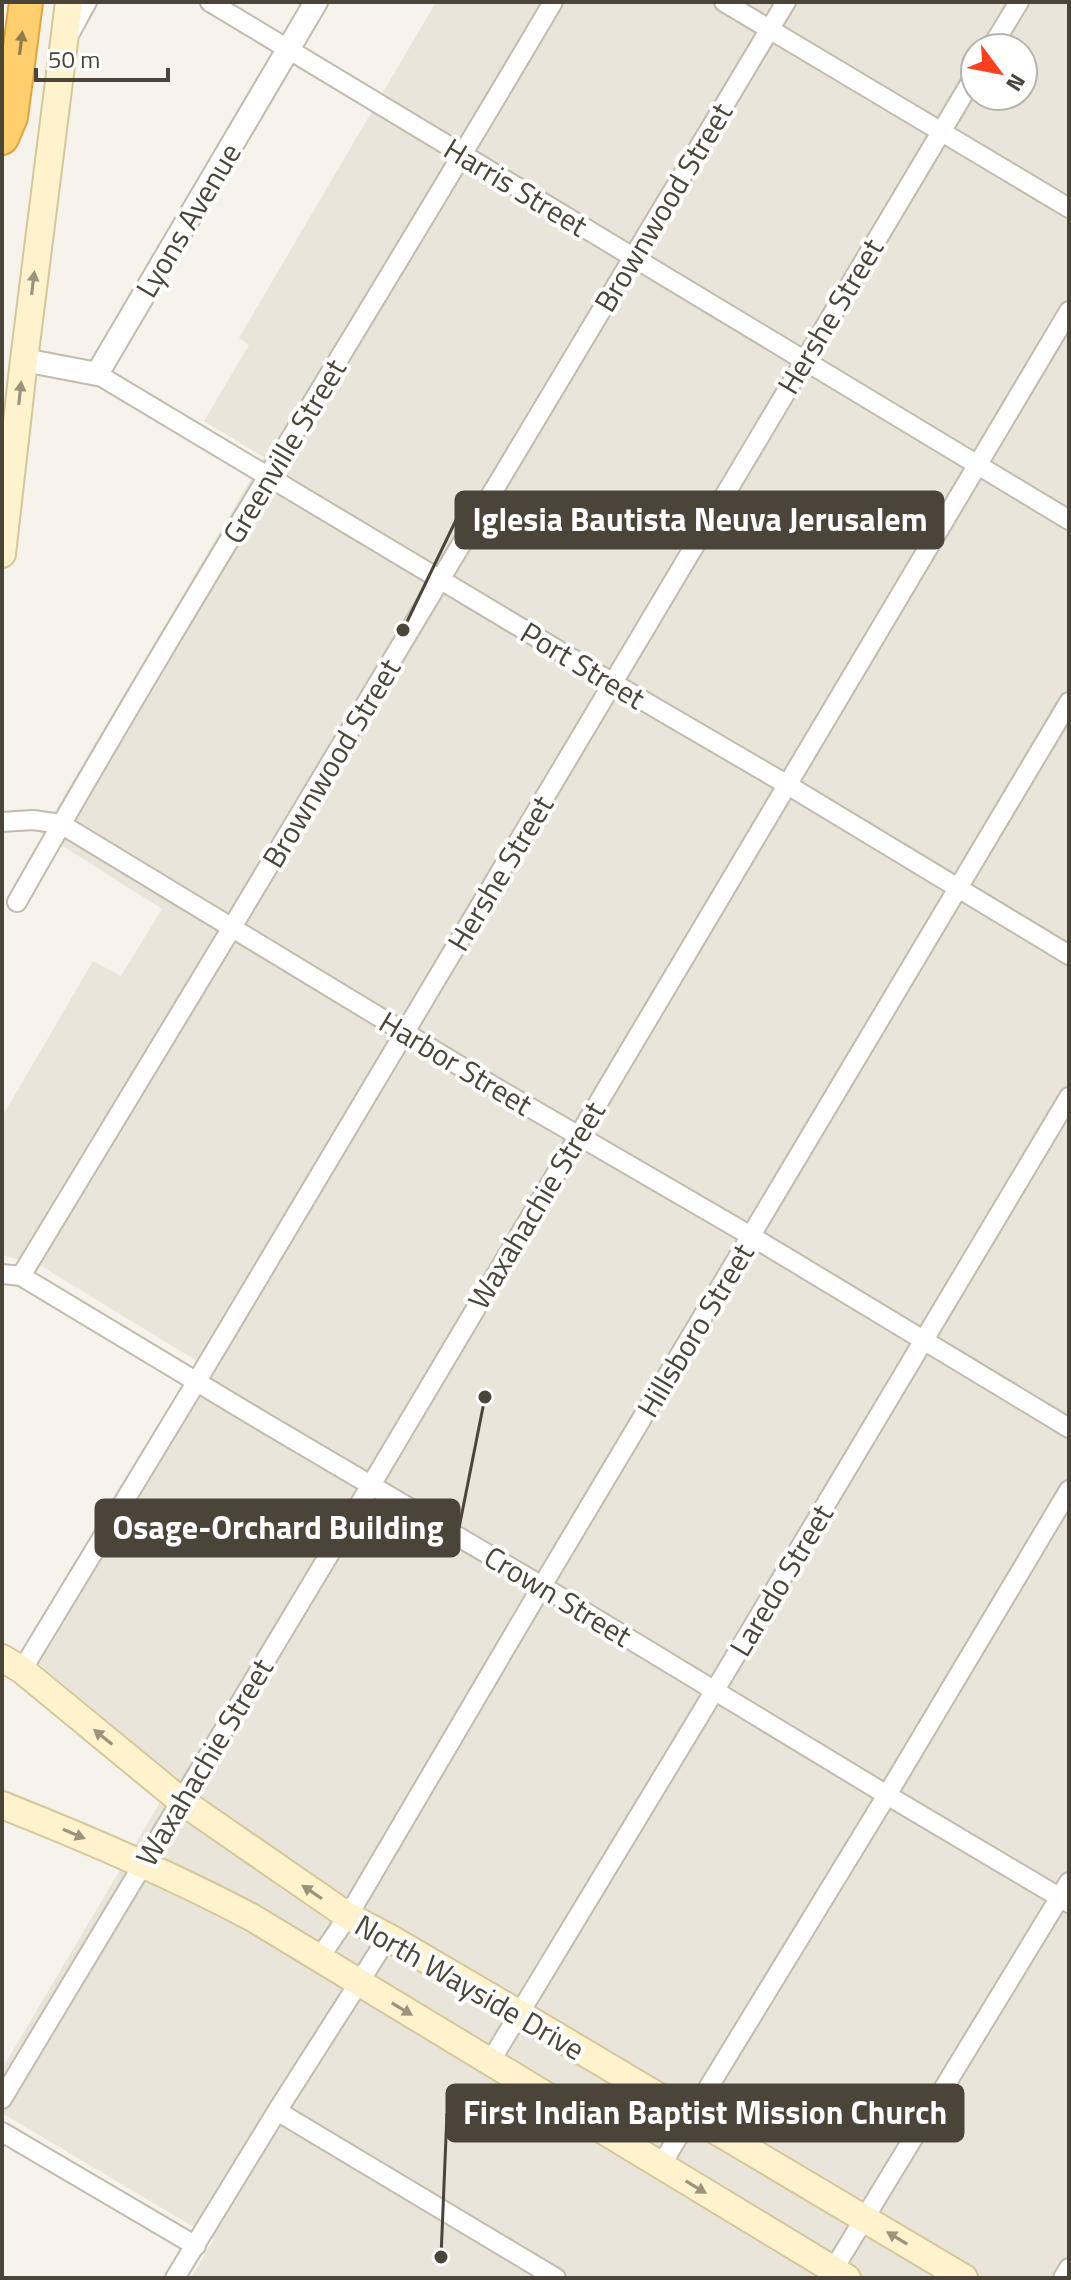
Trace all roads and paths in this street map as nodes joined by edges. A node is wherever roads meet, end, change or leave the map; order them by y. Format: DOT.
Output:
graph roads {
  1 [pos="26,2"];
  2 [pos="69,2"];
  3 [pos="87,2"];
  4 [pos="210,2"];
  5 [pos="316,2"];
  6 [pos="553,2"];
  7 [pos="724,2"];
  8 [pos="786,2"];
  9 [pos="1019,2"];
  10 [pos="770,29"];
  11 [pos="1001,32"];
  12 [pos="63,45"];
  13 [pos="288,51"];
  14 [pos="959,101"];
  15 [pos="941,131"];
  16 [pos="2,138"];
  17 [pos="463,156"];
  18 [pos="1069,208"];
  19 [pos="633,257"];
  20 [pos="1069,311"];
  21 [pos="24,360"];
  22 [pos="803,361"];
  23 [pos="97,374"];
  24 [pos="977,464"];
  25 [pos="268,477"];
  26 [pos="1069,520"];
  27 [pos="2,554"];
  28 [pos="441,580"];
  29 [pos="613,683"];
  30 [pos="1069,702"];
  31 [pos="786,784"];
  32 [pos="2,822"];
  33 [pos="61,824"];
  34 [pos="959,888"];
  35 [pos="17,902"];
  36 [pos="231,929"];
  37 [pos="1069,955"];
  38 [pos="406,1032"];
  39 [pos="1069,1097"];
  40 [pos="577,1136"];
  41 [pos="751,1236"];
  42 [pos="11,1275"];
  43 [pos="923,1340"];
  44 [pos="197,1381"];
  45 [pos="1069,1428"];
  46 [pos="371,1485"];
  47 [pos="1069,1490"];
  48 [pos="542,1586"];
  49 [pos="12,1664"];
  50 [pos="715,1690"];
  51 [pos="887,1795"];
  52 [pos="180,1800"];
  53 [pos="2,1805"];
  54 [pos="143,1863"];
  55 [pos="1066,1894"];
  56 [pos="348,1916"];
  57 [pos="388,1937"];
  58 [pos="320,1957"];
  59 [pos="359,1983"];
  60 [pos="518,2013"];
  61 [pos="490,2062"];
  62 [pos="2,2099"];
  63 [pos="277,2111"];
  64 [pos="692,2116"];
  65 [pos="2,2132"];
  66 [pos="661,2165"];
  67 [pos="866,2219"];
  68 [pos="196,2246"];
  69 [pos="1069,2268"];
  70 [pos="840,2274"];
  71 [pos="175,2278"];
  72 [pos="556,2278"];
  73 [pos="964,2278"];
  74 [pos="1063,2278"];
  16 -- 1 [label="highway, one-way"];
  2 -- 12 [label="main road"];
  3 -- 12 [label="street"];
  4 -- 13 [label="street, Harris Street"];
  5 -- 13 [label="street, Lyons Avenue"];
  6 -- 17 [label="street, Greenville Street"];
  7 -- 10 [label="street"];
  8 -- 10 [label="street, Brownwood Street"];
  9 -- 11 [label="street"];
  10 -- 15 [label="street"];
  10 -- 19 [label="street, Brownwood Street"];
  21 -- 12 [label="main road, one-way"];
  13 -- 17 [label="street, Harris Street"];
  13 -- 23 [label="street, Lyons Avenue"];
  14 -- 15 [label="street, Hershe Street"];
  15 -- 18 [label="street"];
  15 -- 22 [label="street, Hershe Street"];
  17 -- 19 [label="street, Harris Street"];
  17 -- 25 [label="street, Greenville Street"];
  19 -- 22 [label="street, Harris Street"];
  19 -- 28 [label="street, Brownwood Street"];
  20 -- 24 [label="street, Waxahachie Street"];
  21 -- 23 [label="street"];
  27 -- 21 [label="main road, one-way"];
  22 -- 24 [label="street, Harris Street"];
  22 -- 29 [label="street, Hershe Street"];
  23 -- 25 [label="street, Port Street"];
  24 -- 26 [label="street, Harris Street"];
  24 -- 31 [label="street, Waxahachie Street"];
  25 -- 28 [label="street, Port Street"];
  25 -- 33 [label="street, Greenville Street"];
  28 -- 29 [label="street, Port Street"];
  28 -- 36 [label="street, Brownwood Street"];
  29 -- 31 [label="street, Port Street"];
  29 -- 38 [label="street, Hershe Street"];
  30 -- 34 [label="street, Hillsboro Street"];
  31 -- 34 [label="street, Port Street"];
  31 -- 40 [label="street, Waxahachie Street"];
  32 -- 33 [label="street, Harbor Street"];
  33 -- 35 [label="street, Greenville Street"];
  33 -- 36 [label="street, Harbor Street"];
  34 -- 37 [label="street, Port Street"];
  34 -- 41 [label="street, Hillsboro Street"];
  36 -- 38 [label="street, Harbor Street"];
  36 -- 42 [label="street, Brownwood Street"];
  38 -- 40 [label="street, Harbor Street"];
  38 -- 44 [label="street, Hershe Street"];
  39 -- 43 [label="street, Laredo Street"];
  40 -- 41 [label="street, Harbor Street"];
  40 -- 46 [label="street, Waxahachie Street"];
  41 -- 43 [label="street, Harbor Street"];
  41 -- 48 [label="street, Hillsboro Street"];
  42 -- 44 [label="street, Crown Street"];
  43 -- 45 [label="street, Harbor Street"];
  43 -- 50 [label="street, Laredo Street"];
  44 -- 46 [label="street, Crown Street"];
  44 -- 49 [label="street, Hershe Street"];
  46 -- 48 [label="street, Crown Street"];
  46 -- 52 [label="street, Waxahachie Street"];
  47 -- 51 [label="street"];
  48 -- 50 [label="street, Crown Street"];
  48 -- 56 [label="street, Hillsboro Street"];
  52 -- 49 [label="main road, North Wayside Drive, one-way"];
  50 -- 51 [label="street, Crown Street"];
  50 -- 60 [label="street, Laredo Street"];
  51 -- 55 [label="street, Crown Street"];
  51 -- 64 [label="street"];
  52 -- 54 [label="street, Waxahachie Street"];
  56 -- 52 [label="main road, North Wayside Drive, one-way"];
  53 -- 54 [label="main road, North Wayside Drive, one-way"];
  54 -- 58 [label="main road, North Wayside Drive"];
  54 -- 62 [label="street, Waxahachie Street"];
  55 -- 67 [label="street"];
  56 -- 57 [label="main road, North Wayside Drive"];
  56 -- 58 [label="street, Hillsboro Street"];
  57 -- 59 [label="street"];
  57 -- 60 [label="main road, North Wayside Drive"];
  58 -- 59 [label="main road, North Wayside Drive"];
  59 -- 61 [label="main road, North Wayside Drive, one-way"];
  59 -- 63 [label="street"];
  60 -- 61 [label="street, Laredo Street"];
  60 -- 64 [label="main road, North Wayside Drive"];
  61 -- 66 [label="main road, North Wayside Drive"];
  63 -- 68 [label="street"];
  63 -- 72 [label="street"];
  64 -- 66 [label="street"];
  64 -- 67 [label="main road, North Wayside Drive"];
  65 -- 68 [label="street"];
  66 -- 70 [label="main road, North Wayside Drive, one-way"];
  67 -- 70 [label="street"];
  73 -- 67 [label="main road, North Wayside Drive, one-way"];
  68 -- 71 [label="street"];
  69 -- 74 [label="street"];
}
